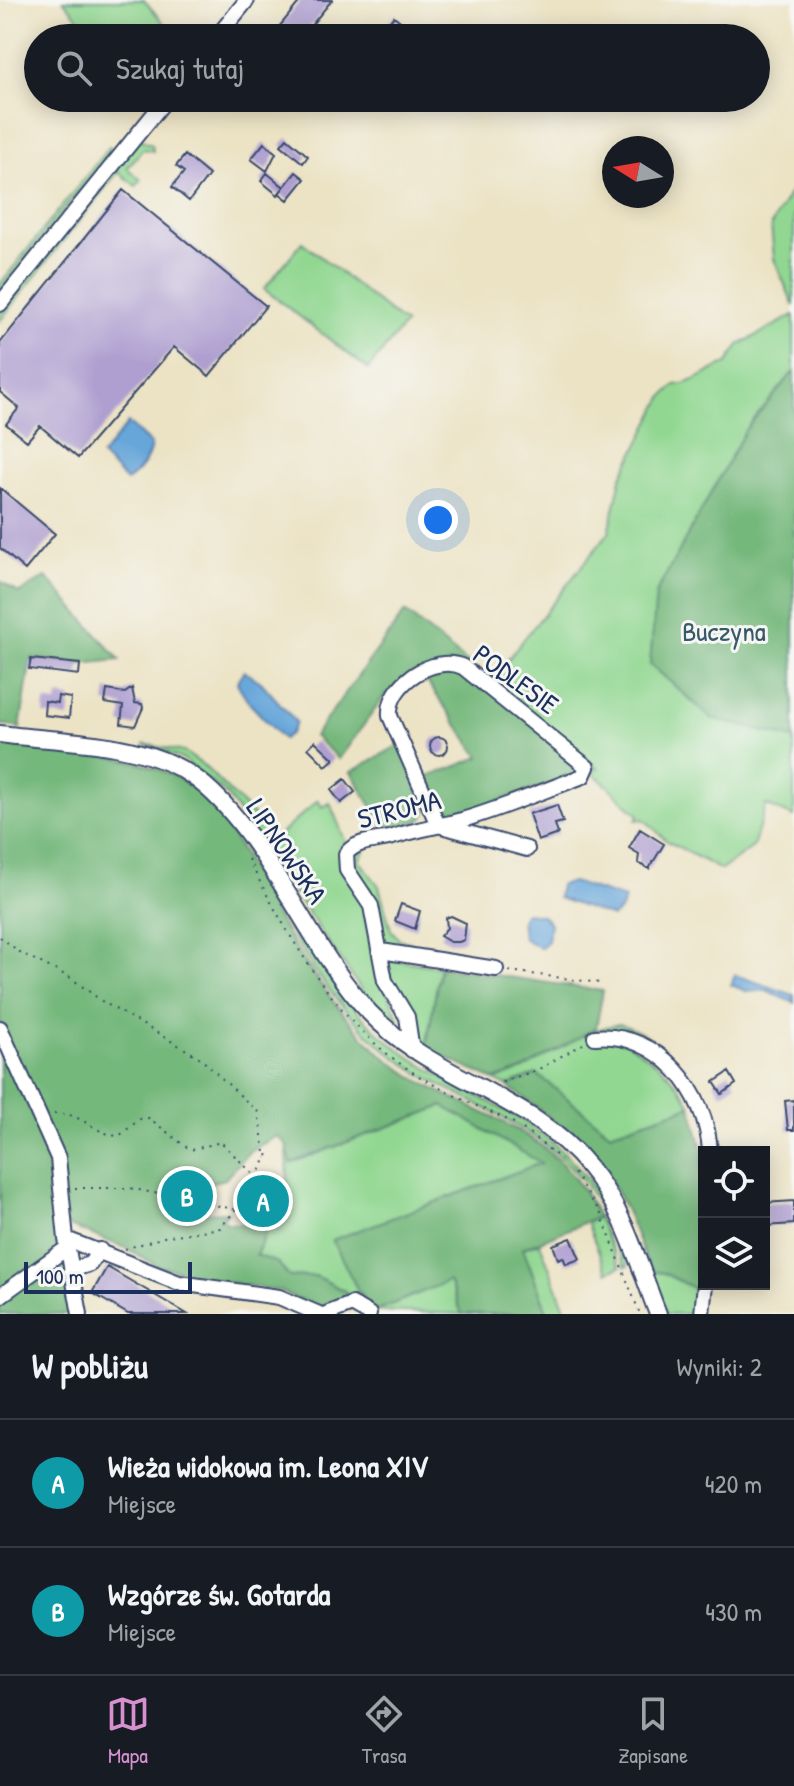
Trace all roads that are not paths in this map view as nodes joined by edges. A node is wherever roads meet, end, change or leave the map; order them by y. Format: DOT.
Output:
graph roads {
  1 [pos="247,0"];
  2 [pos="227,24"];
  3 [pos="156,112"];
  4 [pos="0,304"];
  5 [pos="0,734"];
  6 [pos="577,778"];
  7 [pos="438,825"];
  8 [pos="527,849"];
  9 [pos="381,951"];
  10 [pos="496,969"];
  11 [pos="0,1028"];
  12 [pos="595,1037"];
  13 [pos="412,1050"];
  14 [pos="710,1146"];
  15 [pos="67,1244"];
  16 [pos="104,1252"];
  17 [pos="71,1270"];
  18 [pos="704,1290"];
  19 [pos="0,1296"];
  20 [pos="80,1314"];
  21 [pos="319,1314"];
  22 [pos="326,1314"];
  23 [pos="369,1314"];
  24 [pos="658,1314"];
  25 [pos="702,1314"];
  1 -- 2 [label="street"];
  3 -- 4 [label="street"];
  5 -- 13 [label="main road, LIPNOWSKA"];
  6 -- 7 [label="street, STROMA"];
  6 -- 7 [label="street, PODLESIE"];
  7 -- 8 [label="street"];
  7 -- 9 [label="street, STROMA"];
  9 -- 10 [label="street"];
  9 -- 13 [label="street, STROMA"];
  11 -- 15 [label="street"];
  12 -- 14 [label="street"];
  13 -- 24 [label="main road, LIPNOWSKA"];
  15 -- 16 [label="street"];
  15 -- 17 [label="street"];
  15 -- 19 [label="street"];
  16 -- 17 [label="street"];
  16 -- 21 [label="street"];
  17 -- 20 [label="street"];
  18 -- 25 [label="street"];
  22 -- 23 [label="street"];
}
